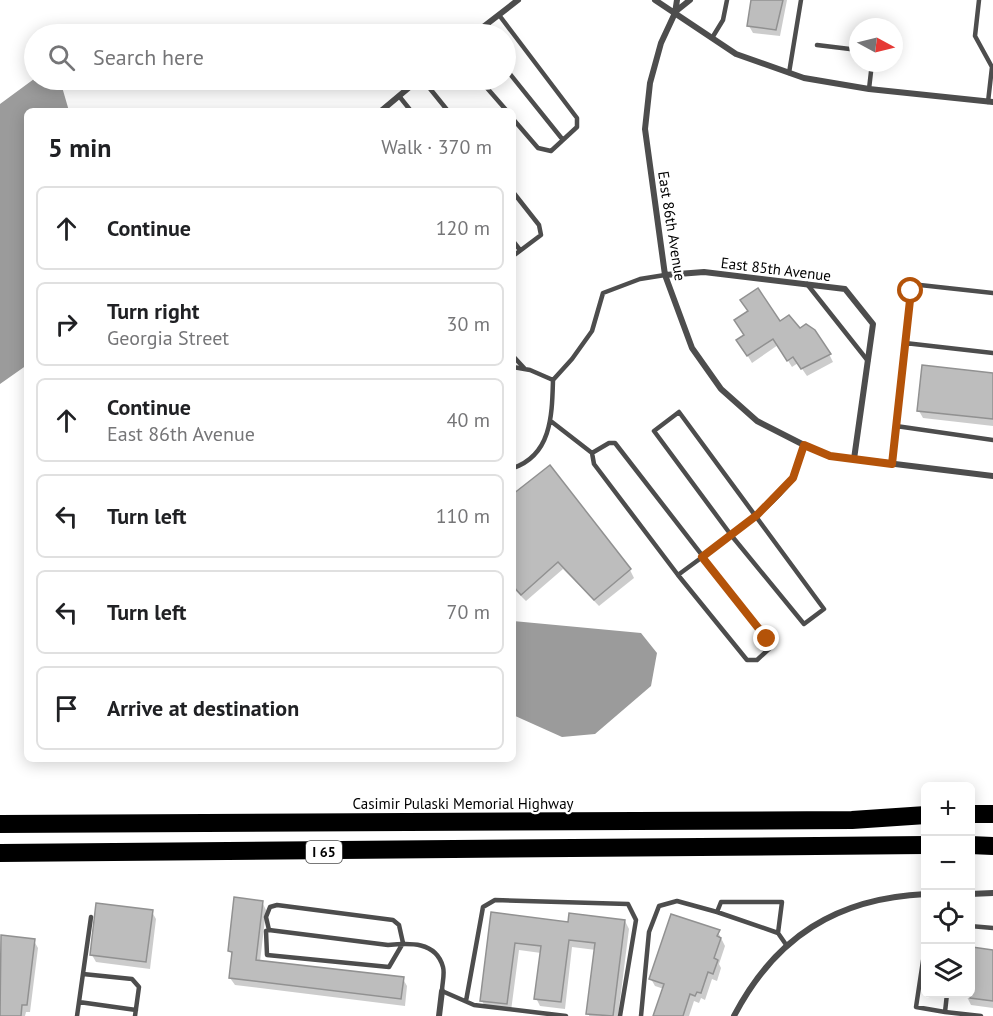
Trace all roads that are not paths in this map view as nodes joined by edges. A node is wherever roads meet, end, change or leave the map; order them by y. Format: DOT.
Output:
graph roads {
  1 [pos="518,0"];
  2 [pos="655,0"];
  3 [pos="677,0"];
  4 [pos="690,0"];
  5 [pos="727,0"];
  6 [pos="801,0"];
  7 [pos="979,0"];
  8 [pos="675,13"];
  9 [pos="499,15"];
  10 [pos="488,24"];
  11 [pos="506,24"];
  12 [pos="516,37"];
  13 [pos="712,38"];
  14 [pos="817,45"];
  15 [pos="849,49"];
  16 [pos="871,72"];
  17 [pos="789,73"];
  18 [pos="516,81"];
  19 [pos="869,89"];
  20 [pos="407,90"];
  21 [pos="429,90"];
  22 [pos="489,90"];
  23 [pos="399,96"];
  24 [pos="991,102"];
  25 [pos="385,108"];
  26 [pos="409,108"];
  27 [pos="445,108"];
  28 [pos="504,108"];
  29 [pos="516,122"];
  30 [pos="563,140"];
  31 [pos="516,196"];
  32 [pos="516,245"];
  33 [pos="520,250"];
  34 [pos="516,253"];
  35 [pos="666,275"];
  36 [pos="807,284"];
  37 [pos="993,293"];
  38 [pos="905,342"];
  39 [pos="993,353"];
  40 [pos="516,360"];
  41 [pos="868,361"];
  42 [pos="516,368"];
  43 [pos="525,369"];
  44 [pos="553,380"];
  45 [pos="552,422"];
  46 [pos="896,426"];
  47 [pos="993,440"];
  48 [pos="804,445"];
  49 [pos="592,453"];
  50 [pos="854,459"];
  51 [pos="892,464"];
  52 [pos="516,467"];
  53 [pos="993,476"];
  54 [pos="757,515"];
  55 [pos="731,535"];
  56 [pos="702,557"];
  57 [pos="678,575"];
  58 [pos="975,814"];
  59 [pos="993,814"];
  60 [pos="921,815"];
  61 [pos="0,824"];
  62 [pos="921,845"];
  63 [pos="975,845"];
  64 [pos="993,846"];
  65 [pos="0,853"];
  66 [pos="993,893"];
  67 [pos="975,894"];
  68 [pos="921,895"];
  69 [pos="717,912"];
  70 [pos="91,917"];
  71 [pos="975,926"];
  72 [pos="993,928"];
  73 [pos="269,930"];
  74 [pos="778,933"];
  75 [pos="403,943"];
  76 [pos="926,944"];
  77 [pos="788,945"];
  78 [pos="83,974"];
  79 [pos="442,991"];
  80 [pos="946,998"];
  81 [pos="79,1002"];
  82 [pos="466,1002"];
  83 [pos="945,1012"];
  84 [pos="135,1013"];
  85 [pos="77,1016"];
  86 [pos="439,1016"];
  87 [pos="566,1016"];
  88 [pos="620,1016"];
  89 [pos="640,1016"];
  90 [pos="734,1016"];
  91 [pos="981,1016"];
  1 -- 9 [label="street"];
  2 -- 8 [label="street"];
  3 -- 8 [label="street, East 86th Avenue"];
  4 -- 8 [label="street, East 86th Avenue"];
  5 -- 13 [label="lane"];
  6 -- 17 [label="lane"];
  7 -- 24 [label="lane"];
  8 -- 13 [label="street"];
  8 -- 35 [label="street, East 86th Avenue"];
  9 -- 10 [label="street"];
  9 -- 11 [label="lane"];
  12 -- 30 [label="lane"];
  13 -- 17 [label="street"];
  14 -- 15 [label="lane"];
  16 -- 19 [label="lane"];
  17 -- 19 [label="street"];
  18 -- 30 [label="lane"];
  19 -- 24 [label="street"];
  20 -- 23 [label="street"];
  21 -- 27 [label="lane"];
  22 -- 28 [label="lane"];
  23 -- 25 [label="street"];
  23 -- 26 [label="lane"];
  29 -- 30 [label="lane"];
  31 -- 33 [label="lane"];
  32 -- 33 [label="lane"];
  33 -- 34 [label="lane"];
  35 -- 36 [label="street, East 85th Avenue"];
  35 -- 44 [label="lane"];
  35 -- 48 [label="street, East 86th Avenue"];
  36 -- 41 [label="lane"];
  36 -- 41 [label="street, East 85th Avenue"];
  37 -- 38 [label="lane"];
  38 -- 39 [label="lane"];
  38 -- 46 [label="lane"];
  40 -- 43 [label="lane"];
  41 -- 50 [label="street, East 85th Avenue"];
  42 -- 43 [label="lane"];
  43 -- 44 [label="lane"];
  44 -- 45 [label="lane"];
  45 -- 49 [label="lane"];
  45 -- 52 [label="lane"];
  46 -- 47 [label="lane"];
  46 -- 51 [label="lane"];
  48 -- 50 [label="street, East 86th Avenue"];
  48 -- 54 [label="lane"];
  49 -- 56 [label="lane"];
  49 -- 57 [label="lane"];
  50 -- 51 [label="street, East 86th Avenue"];
  51 -- 53 [label="street, East 86th Avenue"];
  54 -- 55 [label="lane"];
  54 -- 55 [label="lane"];
  54 -- 55 [label="lane"];
  55 -- 56 [label="lane"];
  56 -- 57 [label="lane"];
  56 -- 57 [label="lane"];
  58 -- 59 [label="highway"];
  60 -- 61 [label="highway, Casimir Pulaski Memorial Highway / I 65"];
  62 -- 65 [label="highway, I 65"];
  63 -- 64 [label="highway"];
  66 -- 67 [label="street"];
  68 -- 77 [label="street"];
  69 -- 74 [label="lane"];
  69 -- 74 [label="lane"];
  69 -- 89 [label="lane"];
  70 -- 78 [label="lane"];
  71 -- 72 [label="lane"];
  73 -- 75 [label="lane"];
  73 -- 75 [label="lane"];
  73 -- 75 [label="lane"];
  74 -- 77 [label="lane"];
  75 -- 79 [label="lane"];
  76 -- 83 [label="lane"];
  77 -- 90 [label="street"];
  78 -- 81 [label="lane"];
  78 -- 84 [label="lane"];
  79 -- 82 [label="lane"];
  79 -- 86 [label="street"];
  80 -- 83 [label="lane"];
  81 -- 84 [label="lane"];
  81 -- 85 [label="lane"];
  82 -- 87 [label="lane"];
  82 -- 88 [label="lane"];
  83 -- 91 [label="lane"];
}
